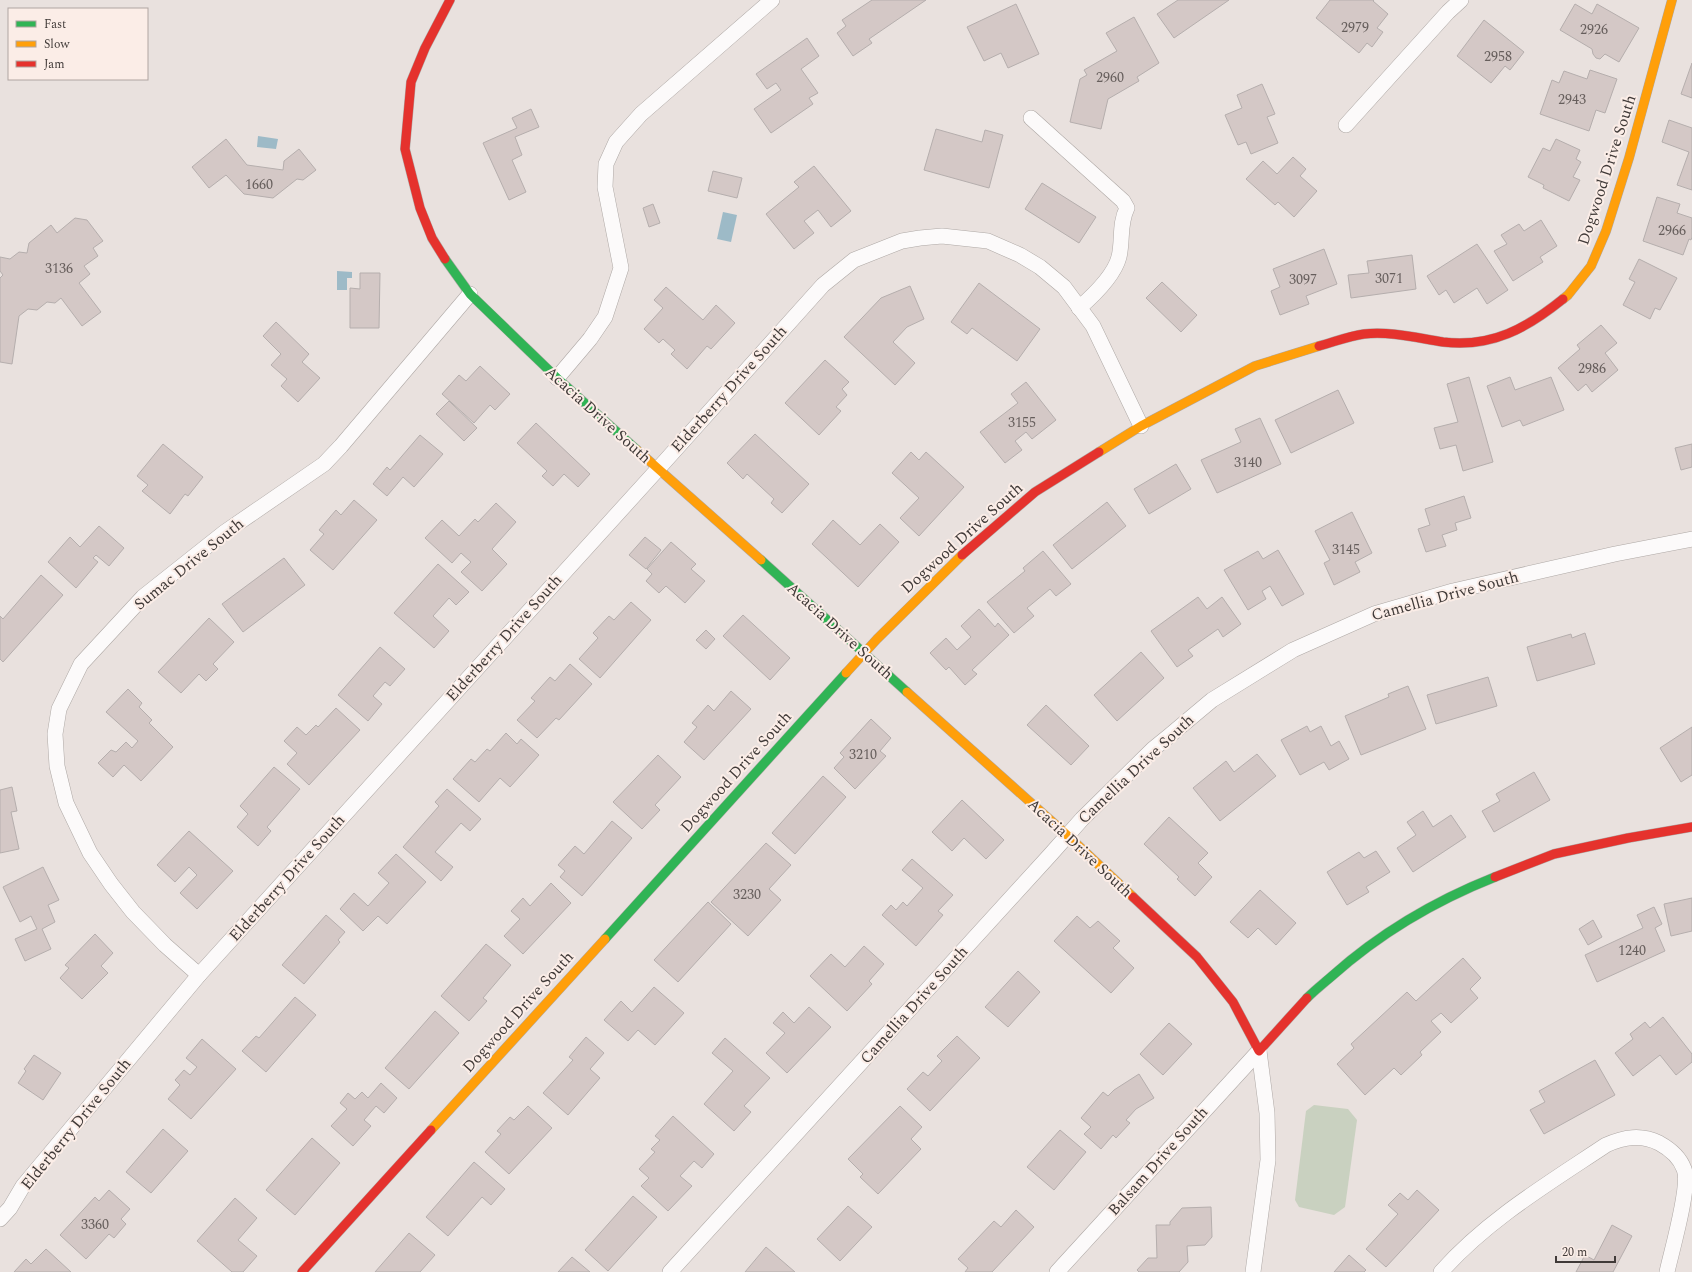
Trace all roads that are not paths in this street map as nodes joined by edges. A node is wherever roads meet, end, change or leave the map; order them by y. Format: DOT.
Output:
graph roads {
  1 [pos="450,0"];
  2 [pos="772,0"];
  3 [pos="1461,0"];
  4 [pos="1672,0"];
  5 [pos="1031,118"];
  6 [pos="1346,125"];
  7 [pos="470,294"];
  8 [pos="1079,308"];
  9 [pos="557,378"];
  10 [pos="1141,426"];
  11 [pos="658,469"];
  12 [pos="1692,539"];
  13 [pos="864,653"];
  14 [pos="1692,827"];
  15 [pos="1067,835"];
  16 [pos="199,975"];
  17 [pos="1259,1051"];
  18 [pos="0,1219"];
  19 [pos="302,1272"];
  20 [pos="670,1272"];
  21 [pos="1057,1272"];
  22 [pos="1253,1272"];
  23 [pos="1441,1272"];
  24 [pos="1666,1272"];
  1 -- 7 [label="street, Acacia Drive South"];
  2 -- 9 [label="street"];
  3 -- 6 [label="street"];
  4 -- 10 [label="street, Dogwood Drive South"];
  5 -- 8 [label="street"];
  7 -- 9 [label="street, Acacia Drive South"];
  7 -- 16 [label="street, Sumac Drive South"];
  8 -- 10 [label="street, Elderberry Drive South"];
  8 -- 11 [label="street, Elderberry Drive South"];
  9 -- 11 [label="street, Acacia Drive South"];
  10 -- 13 [label="street, Dogwood Drive South"];
  11 -- 13 [label="street, Acacia Drive South"];
  11 -- 16 [label="street, Elderberry Drive South"];
  12 -- 15 [label="street, Camellia Drive South"];
  13 -- 15 [label="street, Acacia Drive South"];
  13 -- 19 [label="street, Dogwood Drive South"];
  14 -- 17 [label="street"];
  15 -- 17 [label="street, Acacia Drive South"];
  15 -- 20 [label="street, Camellia Drive South"];
  16 -- 18 [label="street, Elderberry Drive South"];
  17 -- 21 [label="street, Balsam Drive South"];
  17 -- 22 [label="street, Acacia Drive South"];
  23 -- 24 [label="street"];
}
